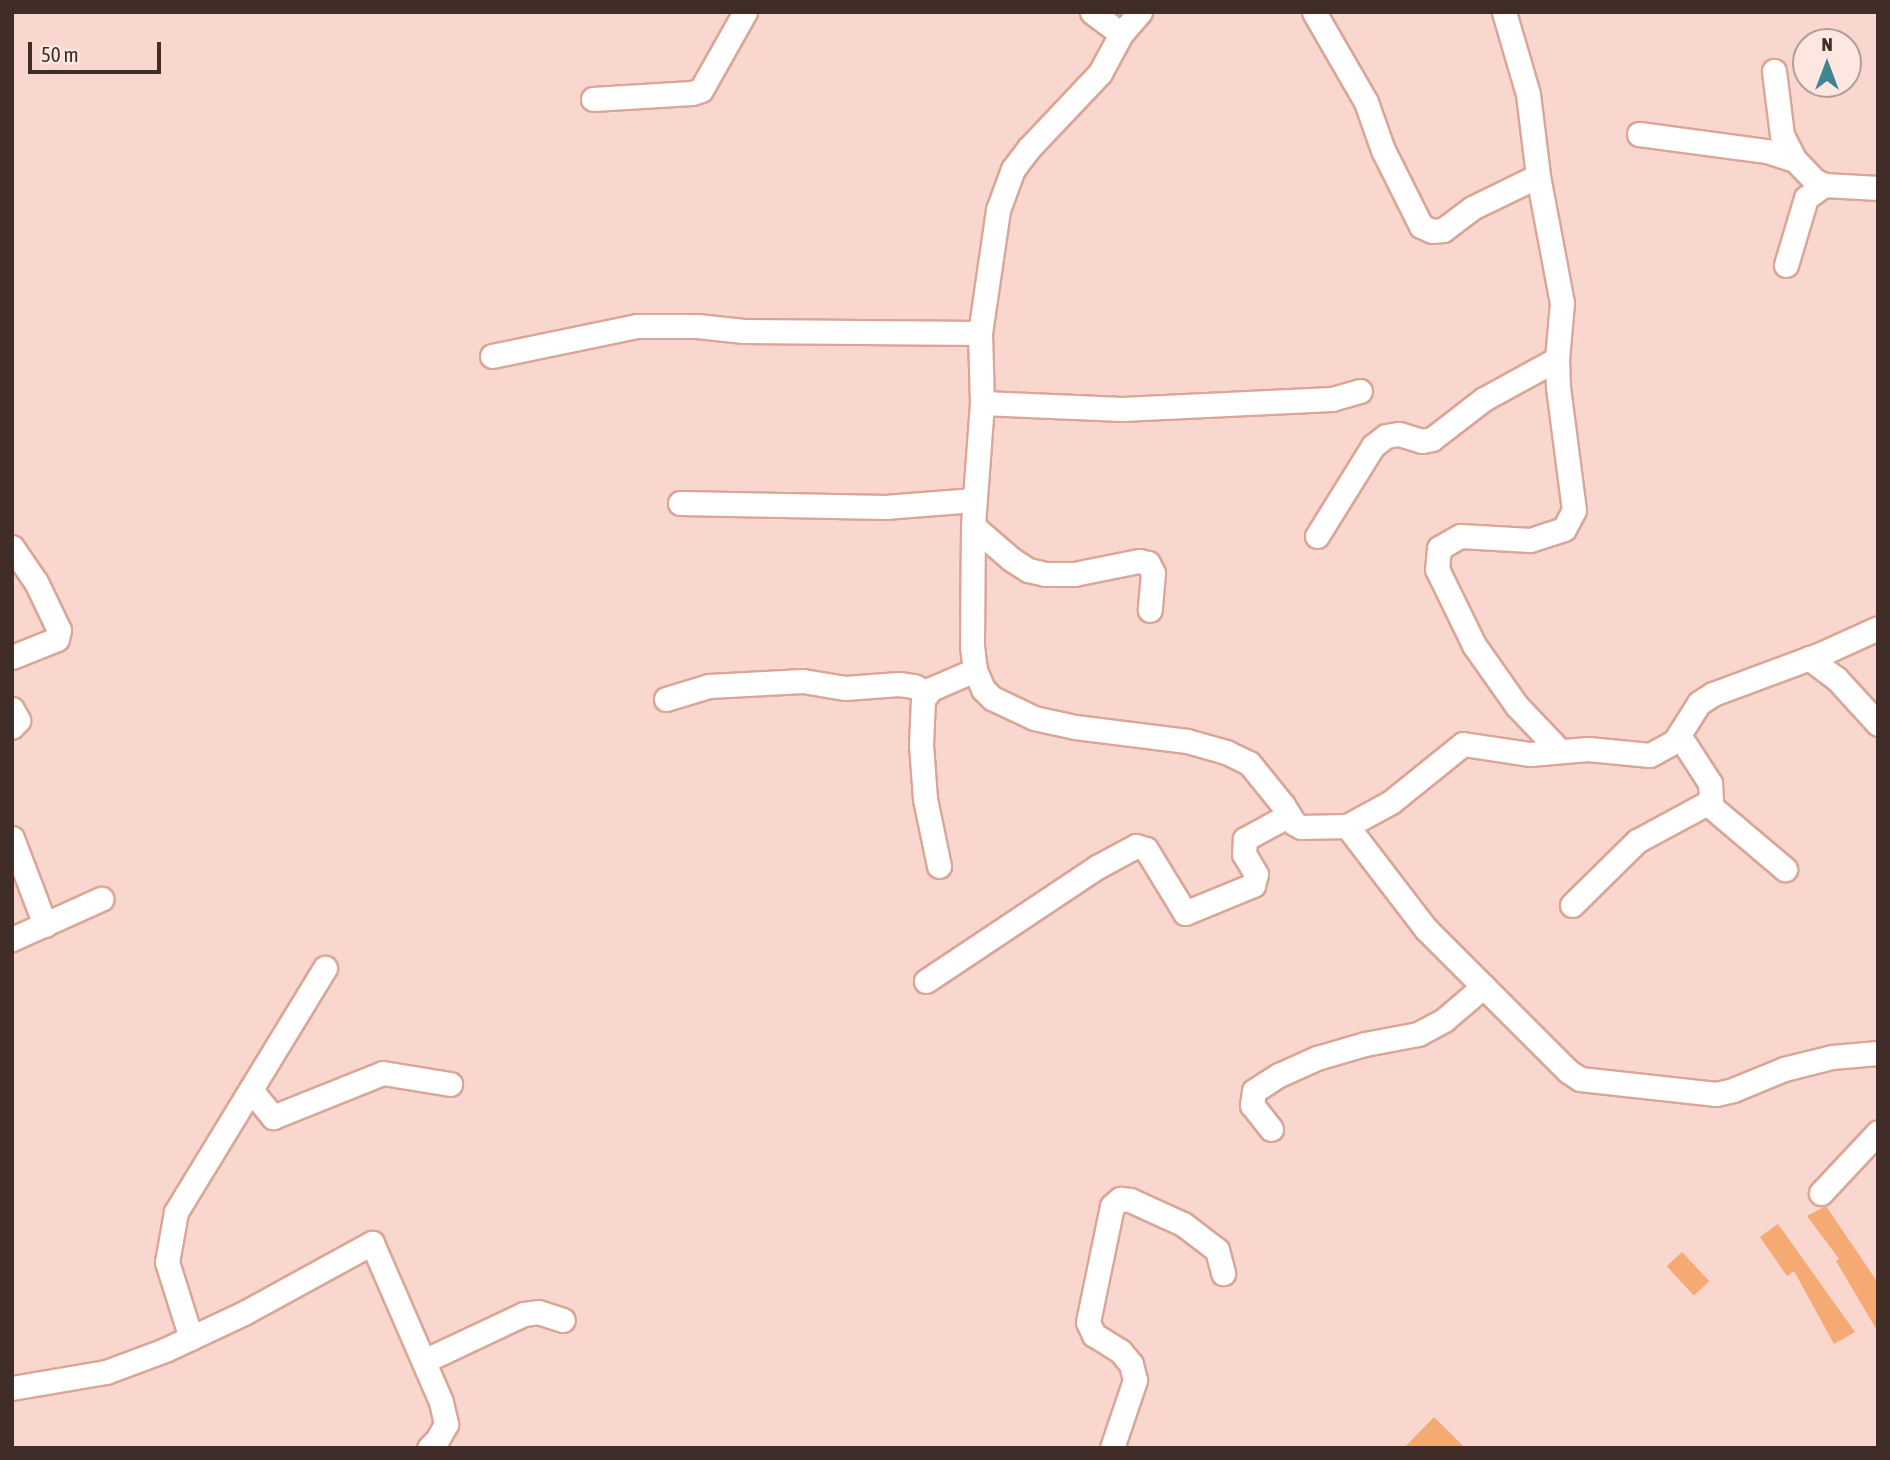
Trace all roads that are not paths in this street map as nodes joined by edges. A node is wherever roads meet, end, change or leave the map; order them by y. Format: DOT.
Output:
graph roads {
  1 [pos="745,12"];
  2 [pos="1092,12"];
  3 [pos="1140,12"];
  4 [pos="1314,12"];
  5 [pos="1504,12"];
  6 [pos="1121,34"];
  7 [pos="1774,71"];
  8 [pos="593,99"];
  9 [pos="1639,134"];
  10 [pos="1795,160"];
  11 [pos="1538,176"];
  12 [pos="1824,185"];
  13 [pos="1878,188"];
  14 [pos="1786,265"];
  15 [pos="980,333"];
  16 [pos="492,356"];
  17 [pos="1557,359"];
  18 [pos="1360,391"];
  19 [pos="982,403"];
  20 [pos="974,500"];
  21 [pos="680,503"];
  22 [pos="973,526"];
  23 [pos="1317,536"];
  24 [pos="13,549"];
  25 [pos="1150,610"];
  26 [pos="1878,628"];
  27 [pos="12,657"];
  28 [pos="1809,658"];
  29 [pos="975,670"];
  30 [pos="926,693"];
  31 [pos="666,699"];
  32 [pos="12,709"];
  33 [pos="1878,724"];
  34 [pos="12,727"];
  35 [pos="1679,735"];
  36 [pos="1559,750"];
  37 [pos="1708,804"];
  38 [pos="1289,815"];
  39 [pos="1347,826"];
  40 [pos="12,838"];
  41 [pos="939,866"];
  42 [pos="1785,869"];
  43 [pos="101,899"];
  44 [pos="1572,905"];
  45 [pos="45,925"];
  46 [pos="12,939"];
  47 [pos="325,968"];
  48 [pos="926,981"];
  49 [pos="1484,986"];
  50 [pos="1878,1053"];
  51 [pos="450,1084"];
  52 [pos="251,1090"];
  53 [pos="1271,1129"];
  54 [pos="1878,1132"];
  55 [pos="1821,1193"];
  56 [pos="1223,1273"];
  57 [pos="563,1320"];
  58 [pos="191,1338"];
  59 [pos="424,1361"];
  60 [pos="12,1388"];
  61 [pos="429,1448"];
  62 [pos="1112,1448"];
  1 -- 8 [label="street"];
  2 -- 6 [label="street"];
  3 -- 6 [label="street"];
  4 -- 11 [label="street"];
  5 -- 11 [label="street"];
  6 -- 15 [label="street"];
  7 -- 10 [label="street"];
  9 -- 10 [label="street"];
  10 -- 12 [label="street"];
  11 -- 17 [label="street"];
  12 -- 13 [label="street"];
  12 -- 14 [label="street"];
  15 -- 16 [label="street"];
  15 -- 19 [label="street"];
  17 -- 23 [label="street"];
  17 -- 36 [label="street"];
  18 -- 19 [label="street"];
  19 -- 20 [label="street"];
  20 -- 21 [label="street"];
  20 -- 22 [label="street"];
  22 -- 25 [label="street"];
  22 -- 29 [label="street"];
  24 -- 27 [label="street"];
  26 -- 28 [label="street"];
  28 -- 33 [label="street"];
  28 -- 35 [label="street"];
  29 -- 30 [label="street"];
  29 -- 38 [label="street"];
  30 -- 31 [label="street"];
  30 -- 41 [label="street"];
  32 -- 34 [label="street"];
  35 -- 36 [label="street"];
  35 -- 37 [label="street"];
  36 -- 39 [label="street"];
  37 -- 42 [label="street"];
  37 -- 44 [label="street"];
  38 -- 39 [label="street"];
  38 -- 48 [label="street"];
  39 -- 49 [label="street"];
  40 -- 45 [label="street"];
  43 -- 45 [label="street"];
  45 -- 46 [label="street"];
  47 -- 52 [label="street"];
  49 -- 50 [label="street"];
  49 -- 53 [label="street"];
  51 -- 52 [label="street"];
  52 -- 58 [label="street"];
  54 -- 55 [label="street"];
  56 -- 62 [label="street"];
  57 -- 59 [label="street"];
  58 -- 59 [label="street"];
  58 -- 60 [label="street"];
  59 -- 61 [label="street"];
}
